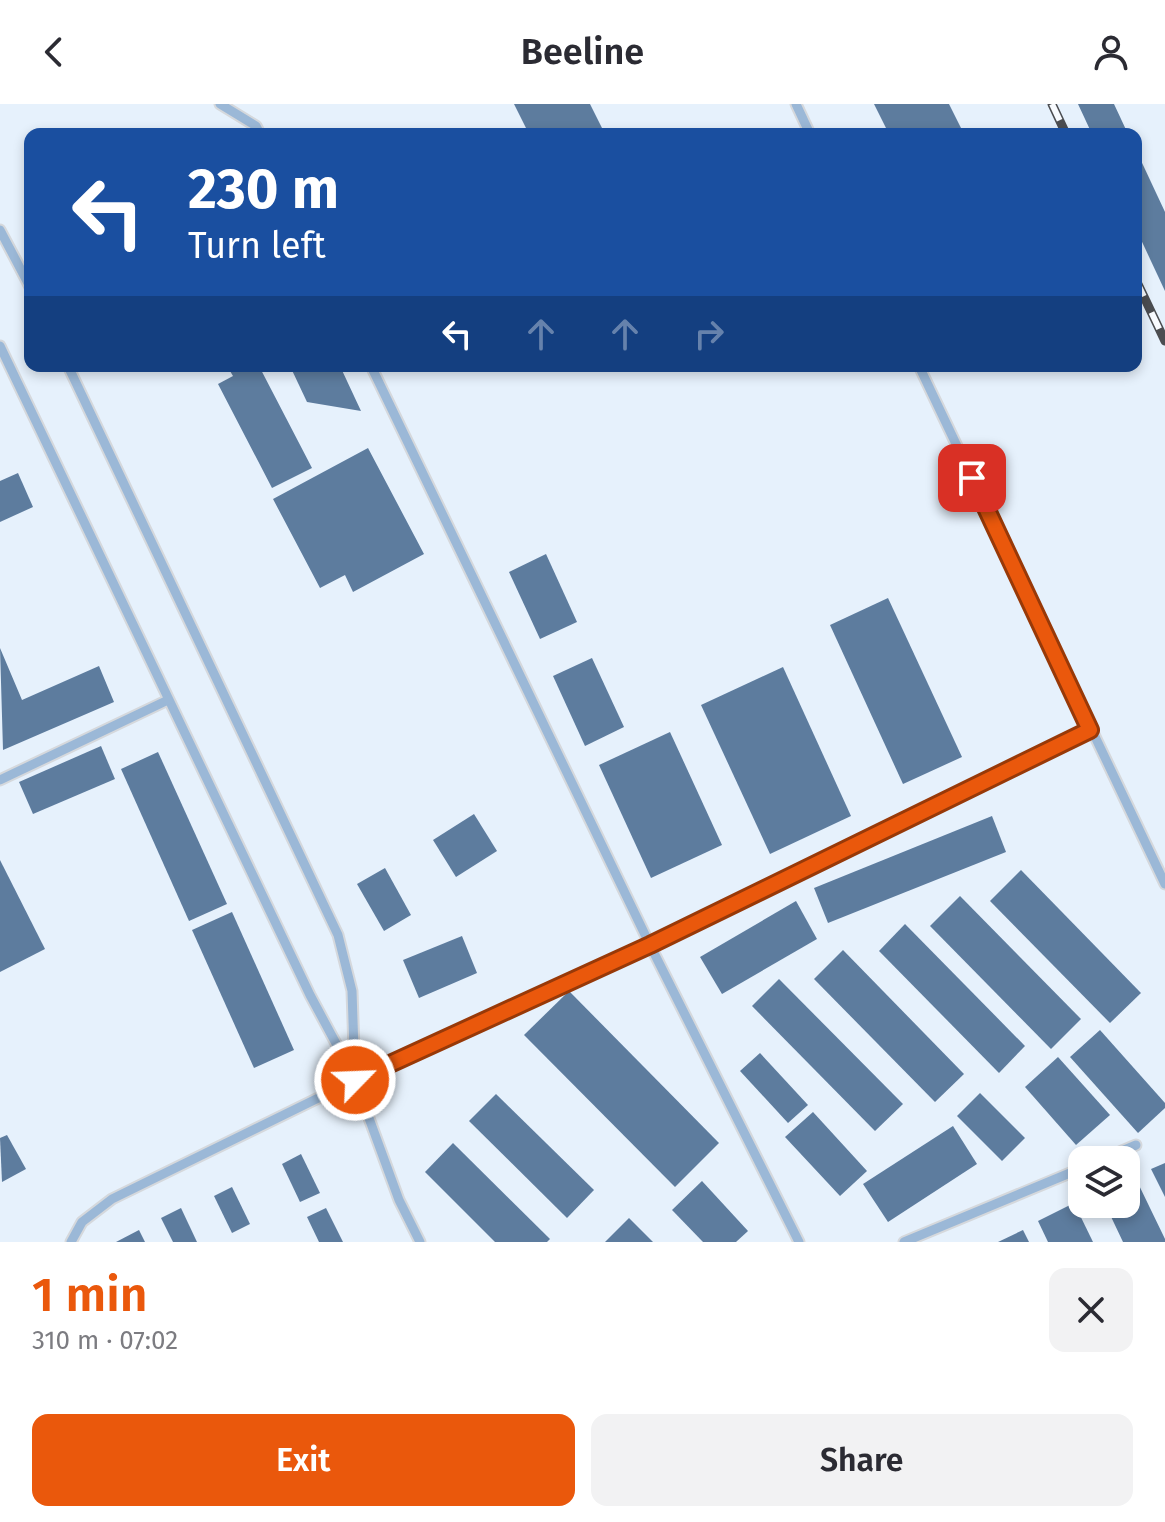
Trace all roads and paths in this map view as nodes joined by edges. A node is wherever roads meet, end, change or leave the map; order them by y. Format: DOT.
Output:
graph roads {
  1 [pos="220,104"];
  2 [pos="796,104"];
  3 [pos="257,128"];
  4 [pos="807,128"];
  5 [pos="0,230"];
  6 [pos="24,276"];
  7 [pos="0,346"];
  8 [pos="71,372"];
  9 [pos="374,372"];
  10 [pos="922,372"];
  11 [pos="168,700"];
  12 [pos="1090,730"];
  13 [pos="0,780"];
  14 [pos="1165,884"];
  15 [pos="650,945"];
  16 [pos="355,1080"];
  17 [pos="1068,1174"];
  18 [pos="71,1242"];
  19 [pos="420,1242"];
  20 [pos="799,1242"];
  21 [pos="904,1242"];
  1 -- 3 [label="lane"];
  2 -- 4 [label="lane"];
  5 -- 6 [label="lane"];
  7 -- 11 [label="lane"];
  8 -- 16 [label="lane"];
  9 -- 15 [label="lane"];
  10 -- 12 [label="lane"];
  11 -- 13 [label="lane"];
  11 -- 16 [label="lane"];
  12 -- 14 [label="lane"];
  12 -- 15 [label="lane"];
  15 -- 16 [label="lane"];
  15 -- 20 [label="lane"];
  16 -- 18 [label="lane"];
  16 -- 19 [label="lane"];
  17 -- 21 [label="lane"];
}
